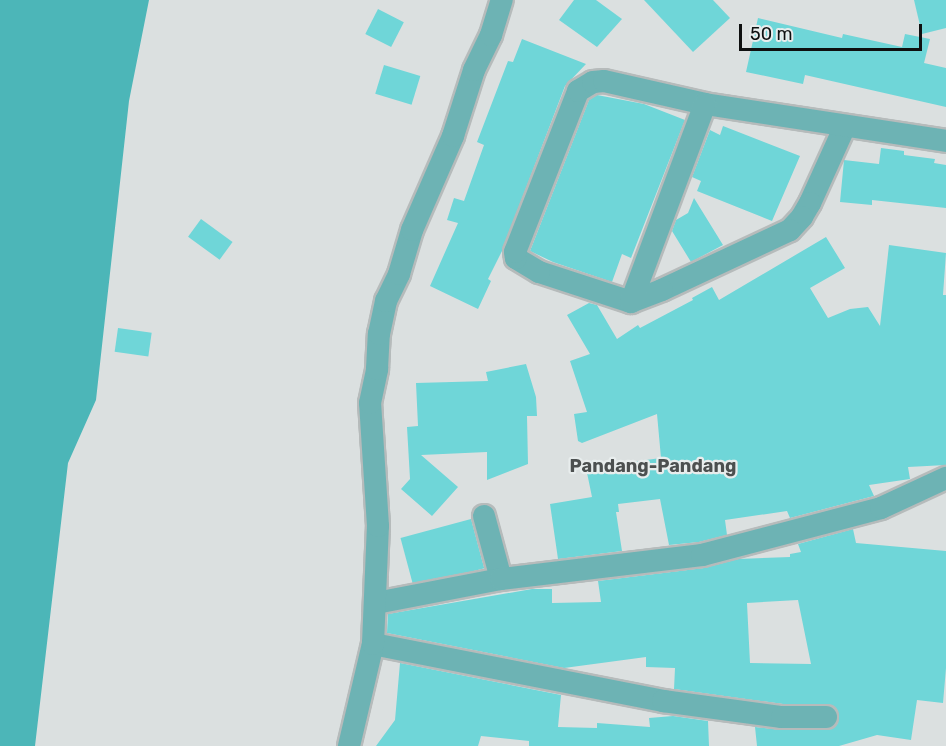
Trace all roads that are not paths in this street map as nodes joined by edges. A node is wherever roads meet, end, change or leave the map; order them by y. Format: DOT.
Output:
graph roads {
  1 [pos="502,0"];
  2 [pos="705,104"];
  3 [pos="845,126"];
  4 [pos="946,141"];
  5 [pos="632,302"];
  6 [pos="946,478"];
  7 [pos="484,516"];
  8 [pos="501,579"];
  9 [pos="376,603"];
  10 [pos="374,644"];
  11 [pos="826,717"];
  12 [pos="349,746"];
  1 -- 9 [label="street"];
  2 -- 3 [label="street"];
  2 -- 5 [label="street"];
  2 -- 5 [label="street"];
  3 -- 4 [label="street"];
  3 -- 5 [label="street"];
  6 -- 8 [label="street"];
  7 -- 8 [label="street"];
  8 -- 9 [label="street"];
  9 -- 10 [label="street"];
  10 -- 11 [label="street"];
  10 -- 12 [label="street"];
}
